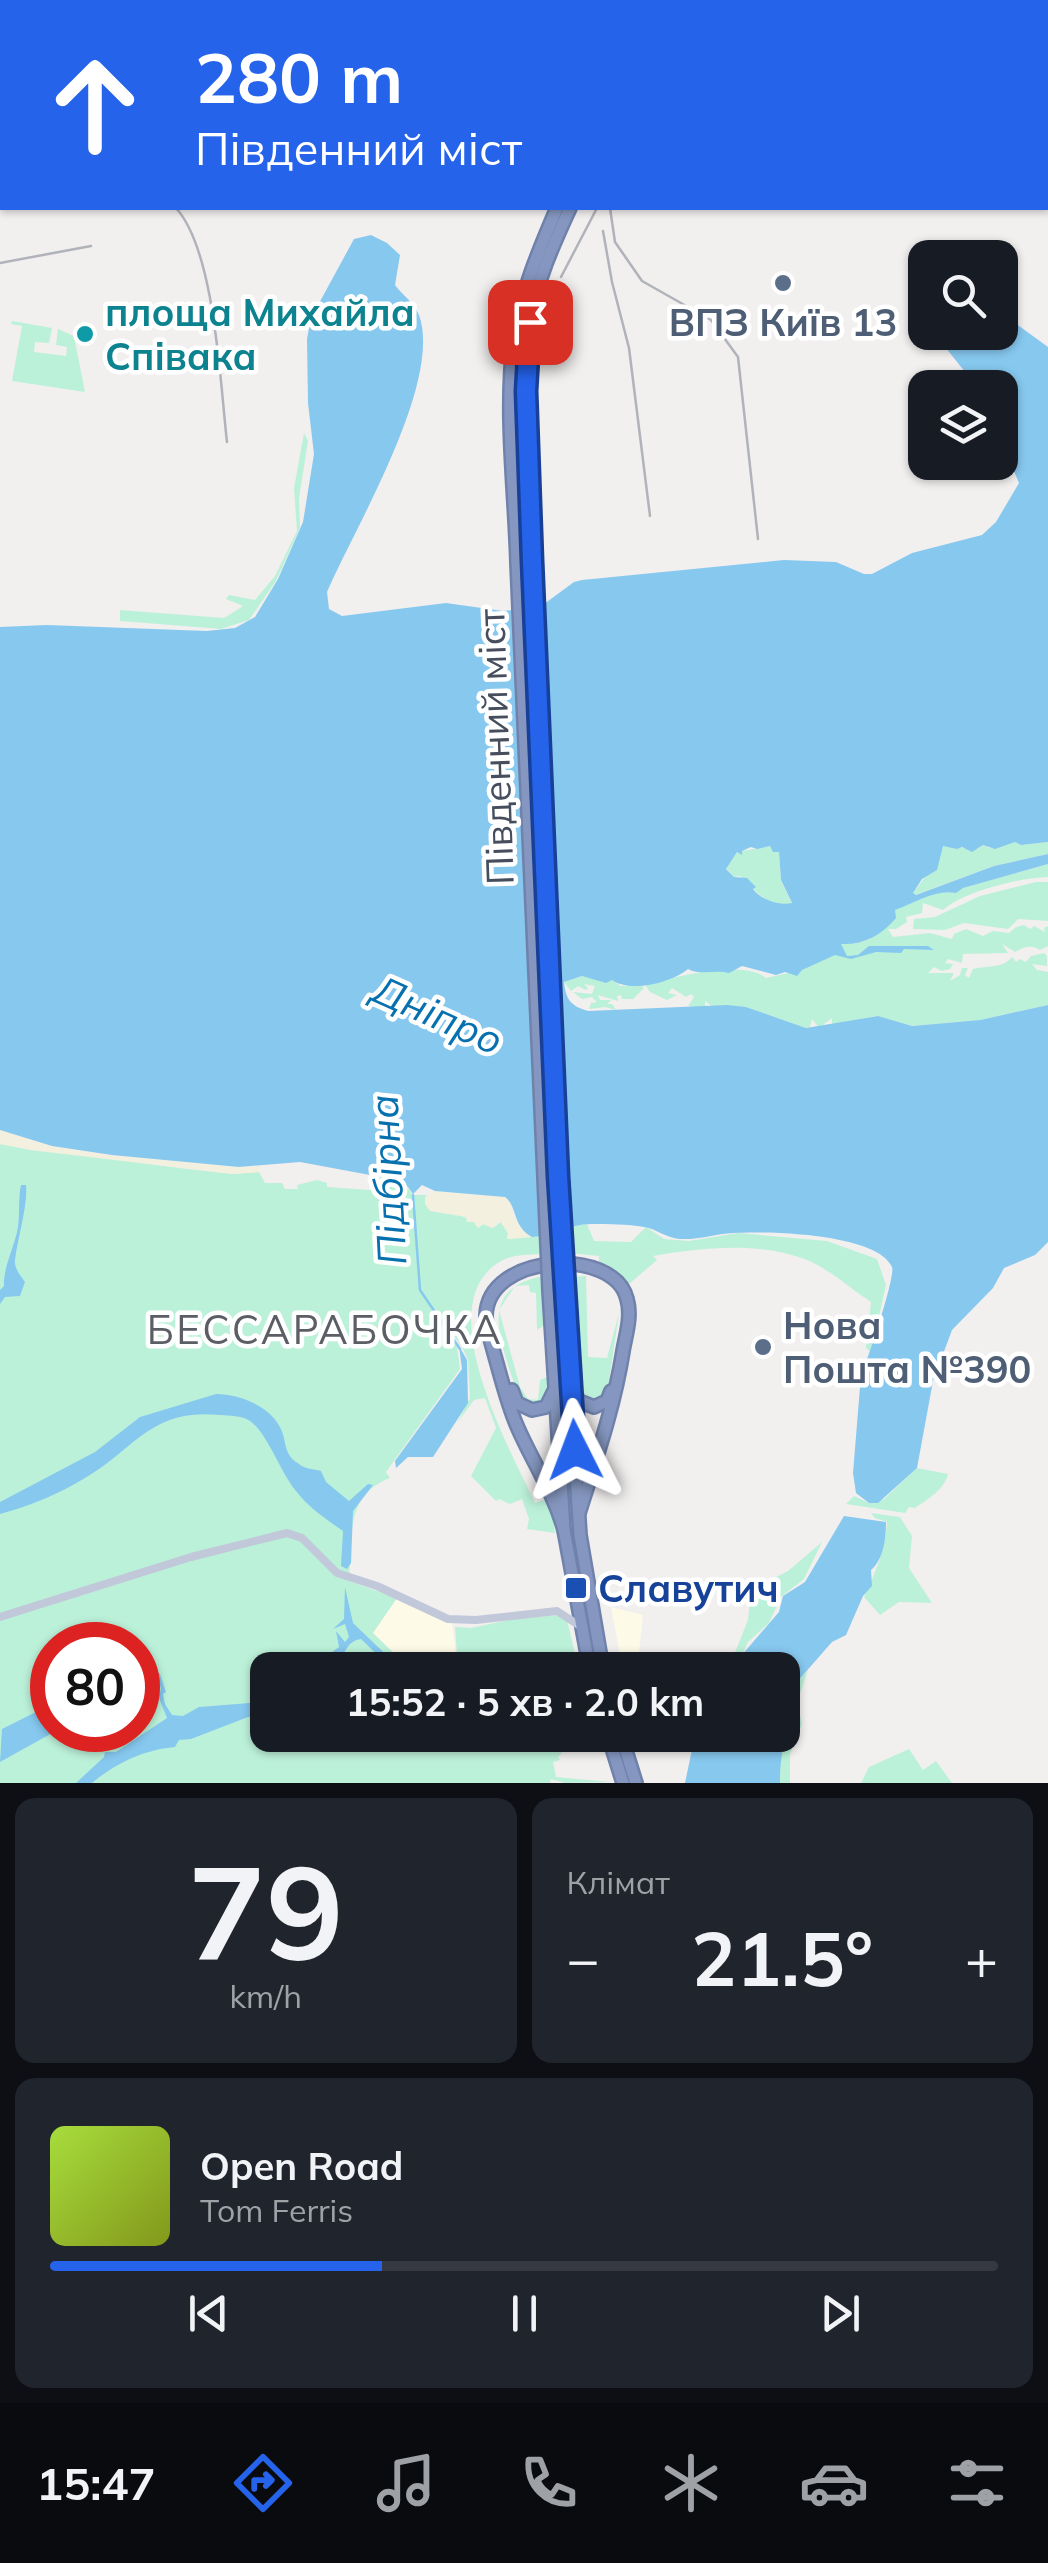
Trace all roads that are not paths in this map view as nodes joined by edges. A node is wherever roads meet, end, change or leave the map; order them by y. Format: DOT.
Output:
graph roads {
  1 [pos="556,210"];
  2 [pos="569,210"];
  3 [pos="572,1387"];
  4 [pos="555,1388"];
  5 [pos="517,1410"];
  6 [pos="578,1513"];
  7 [pos="564,1530"];
  8 [pos="574,1592"];
  9 [pos="558,1611"];
  10 [pos="0,1617"];
  11 [pos="580,1626"];
  12 [pos="586,1652"];
  13 [pos="600,1652"];
  14 [pos="613,1752"];
  15 [pos="626,1752"];
  16 [pos="623,1783"];
  17 [pos="636,1783"];
  1 -- 4 [label="highway, Південний міст, bridge"];
  2 -- 3 [label="highway, Південний міст, bridge"];
  3 -- 5 [label="highway"];
  3 -- 6 [label="highway, Південний міст"];
  4 -- 5 [label="highway"];
  4 -- 7 [label="highway, Південний міст"];
  5 -- 6 [label="highway"];
  5 -- 7 [label="highway"];
  6 -- 13 [label="highway, Південний міст"];
  7 -- 8 [label="highway"];
  8 -- 9 [label="street"];
  8 -- 11 [label="highway"];
  9 -- 10 [label="street"];
  9 -- 11 [label="street"];
  11 -- 12 [label="highway"];
  14 -- 16 [label="highway"];
  15 -- 17 [label="highway"];
}
